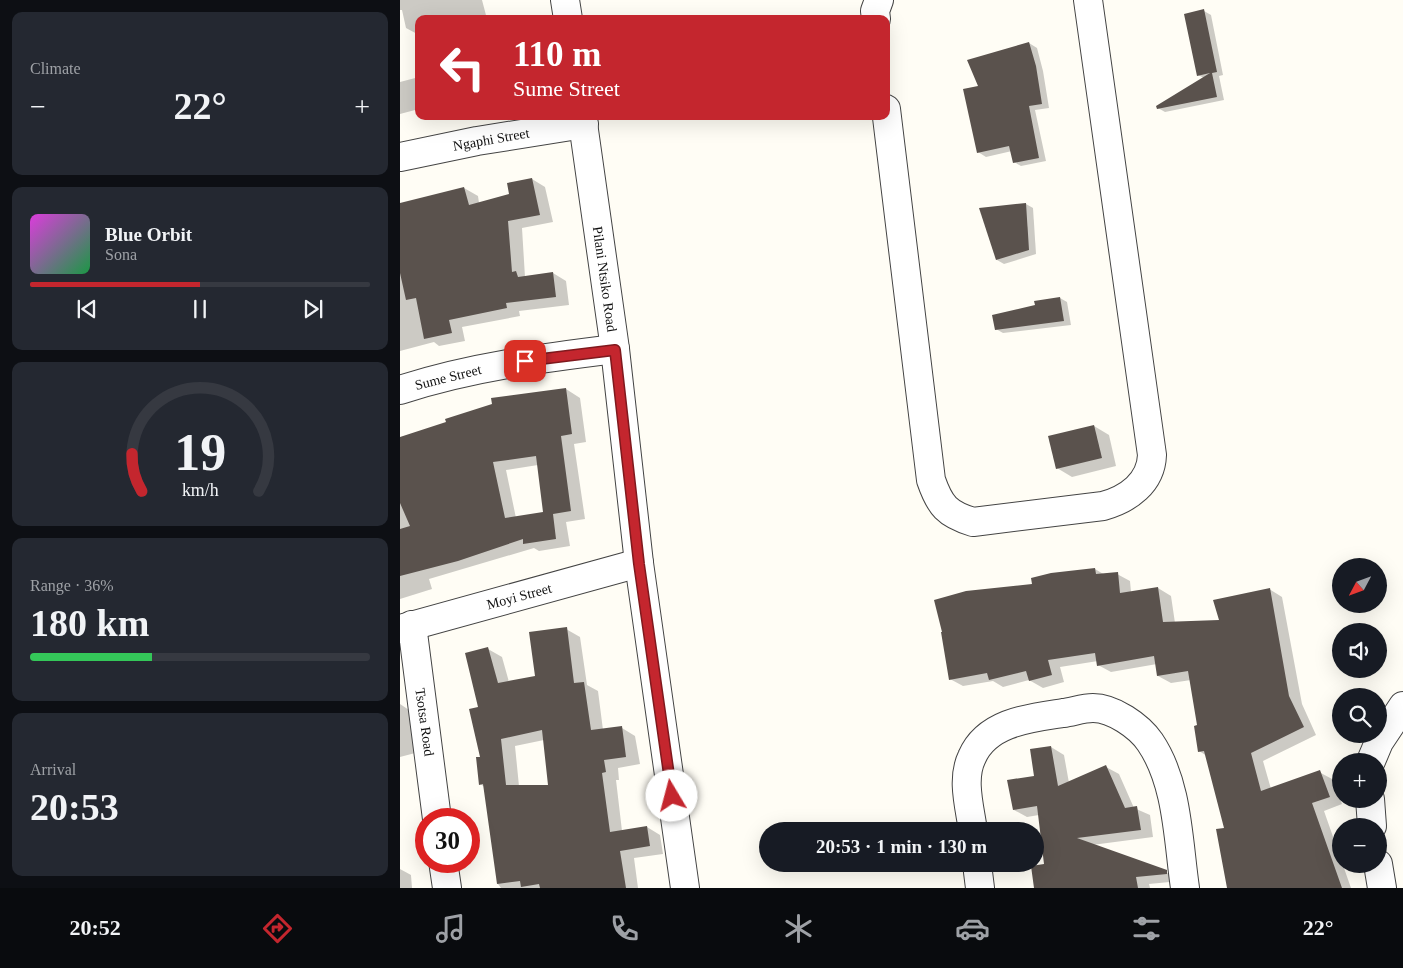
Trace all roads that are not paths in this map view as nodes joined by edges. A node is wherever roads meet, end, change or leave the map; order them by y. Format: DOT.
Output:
graph roads {
  1 [pos="565,0"];
  2 [pos="879,0"];
  3 [pos="1088,0"];
  4 [pos="567,15"];
  5 [pos="876,15"];
  6 [pos="583,120"];
  7 [pos="887,120"];
  8 [pos="400,157"];
  9 [pos="615,350"];
  10 [pos="400,390"];
  11 [pos="639,564"];
  12 [pos="406,627"];
  13 [pos="1403,706"];
  14 [pos="1374,753"];
  15 [pos="436,808"];
  16 [pos="972,822"];
  17 [pos="978,872"];
  18 [pos="445,873"];
  19 [pos="1380,873"];
  20 [pos="447,888"];
  21 [pos="685,888"];
  22 [pos="980,888"];
  23 [pos="1185,888"];
  24 [pos="1382,888"];
  1 -- 4 [label="street"];
  2 -- 5 [label="street"];
  3 -- 7 [label="street"];
  6 -- 8 [label="street, Ngaphi Street"];
  6 -- 9 [label="street, Pilani Ntsiko Road"];
  9 -- 10 [label="street, Sume Street"];
  9 -- 11 [label="street, Pilani Ntsiko Road"];
  11 -- 12 [label="street, Moyi Street"];
  11 -- 21 [label="street, Pilani Ntsiko Road"];
  12 -- 15 [label="street, Tsotsa Road"];
  13 -- 14 [label="street"];
  16 -- 23 [label="street"];
  17 -- 22 [label="street"];
  18 -- 20 [label="street"];
  19 -- 24 [label="street"];
}
